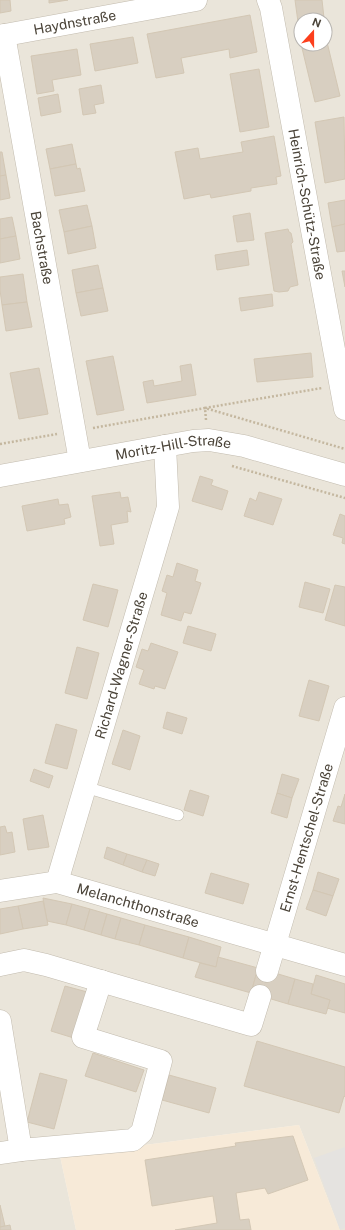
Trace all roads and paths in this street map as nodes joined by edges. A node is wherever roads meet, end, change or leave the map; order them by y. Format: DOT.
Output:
graph roads {
  1 [pos="196,0"];
  2 [pos="268,0"];
  3 [pos="2,35"];
  4 [pos="341,384"];
  5 [pos="345,409"];
  6 [pos="209,440"];
  7 [pos="165,446"];
  8 [pos="80,461"];
  9 [pos="345,475"];
  10 [pos="0,476"];
  11 [pos="345,708"];
  12 [pos="85,787"];
  13 [pos="178,816"];
  14 [pos="57,882"];
  15 [pos="0,891"];
  16 [pos="275,945"];
  17 [pos="0,965"];
  18 [pos="345,965"];
  19 [pos="267,971"];
  20 [pos="101,981"];
  21 [pos="260,996"];
  22 [pos="0,1021"];
  23 [pos="10,1152"];
  1 -- 3 [label="street, Haydnstraße"];
  2 -- 4 [label="street, Heinrich-Schütz-Straße"];
  3 -- 8 [label="street, Bachstraße"];
  4 -- 5 [label="street, Heinrich-Schütz-Straße"];
  4 -- 6 [label="path"];
  6 -- 7 [label="street, Moritz-Hill-Straße"];
  6 -- 9 [label="street, Moritz-Hill-Straße"];
  7 -- 8 [label="street, Moritz-Hill-Straße"];
  7 -- 12 [label="street, Richard-Wagner-Straße"];
  8 -- 10 [label="street, Moritz-Hill-Straße"];
  11 -- 16 [label="street, Ernst-Hentschel-Straße"];
  12 -- 13 [label="lane"];
  12 -- 14 [label="street, Richard-Wagner-Straße"];
  14 -- 15 [label="street, Melanchthonstraße"];
  14 -- 16 [label="street, Melanchthonstraße"];
  16 -- 18 [label="street, Melanchthonstraße"];
  16 -- 19 [label="street"];
  17 -- 20 [label="street"];
  20 -- 21 [label="street"];
  20 -- 23 [label="street"];
  22 -- 23 [label="street"];
}
